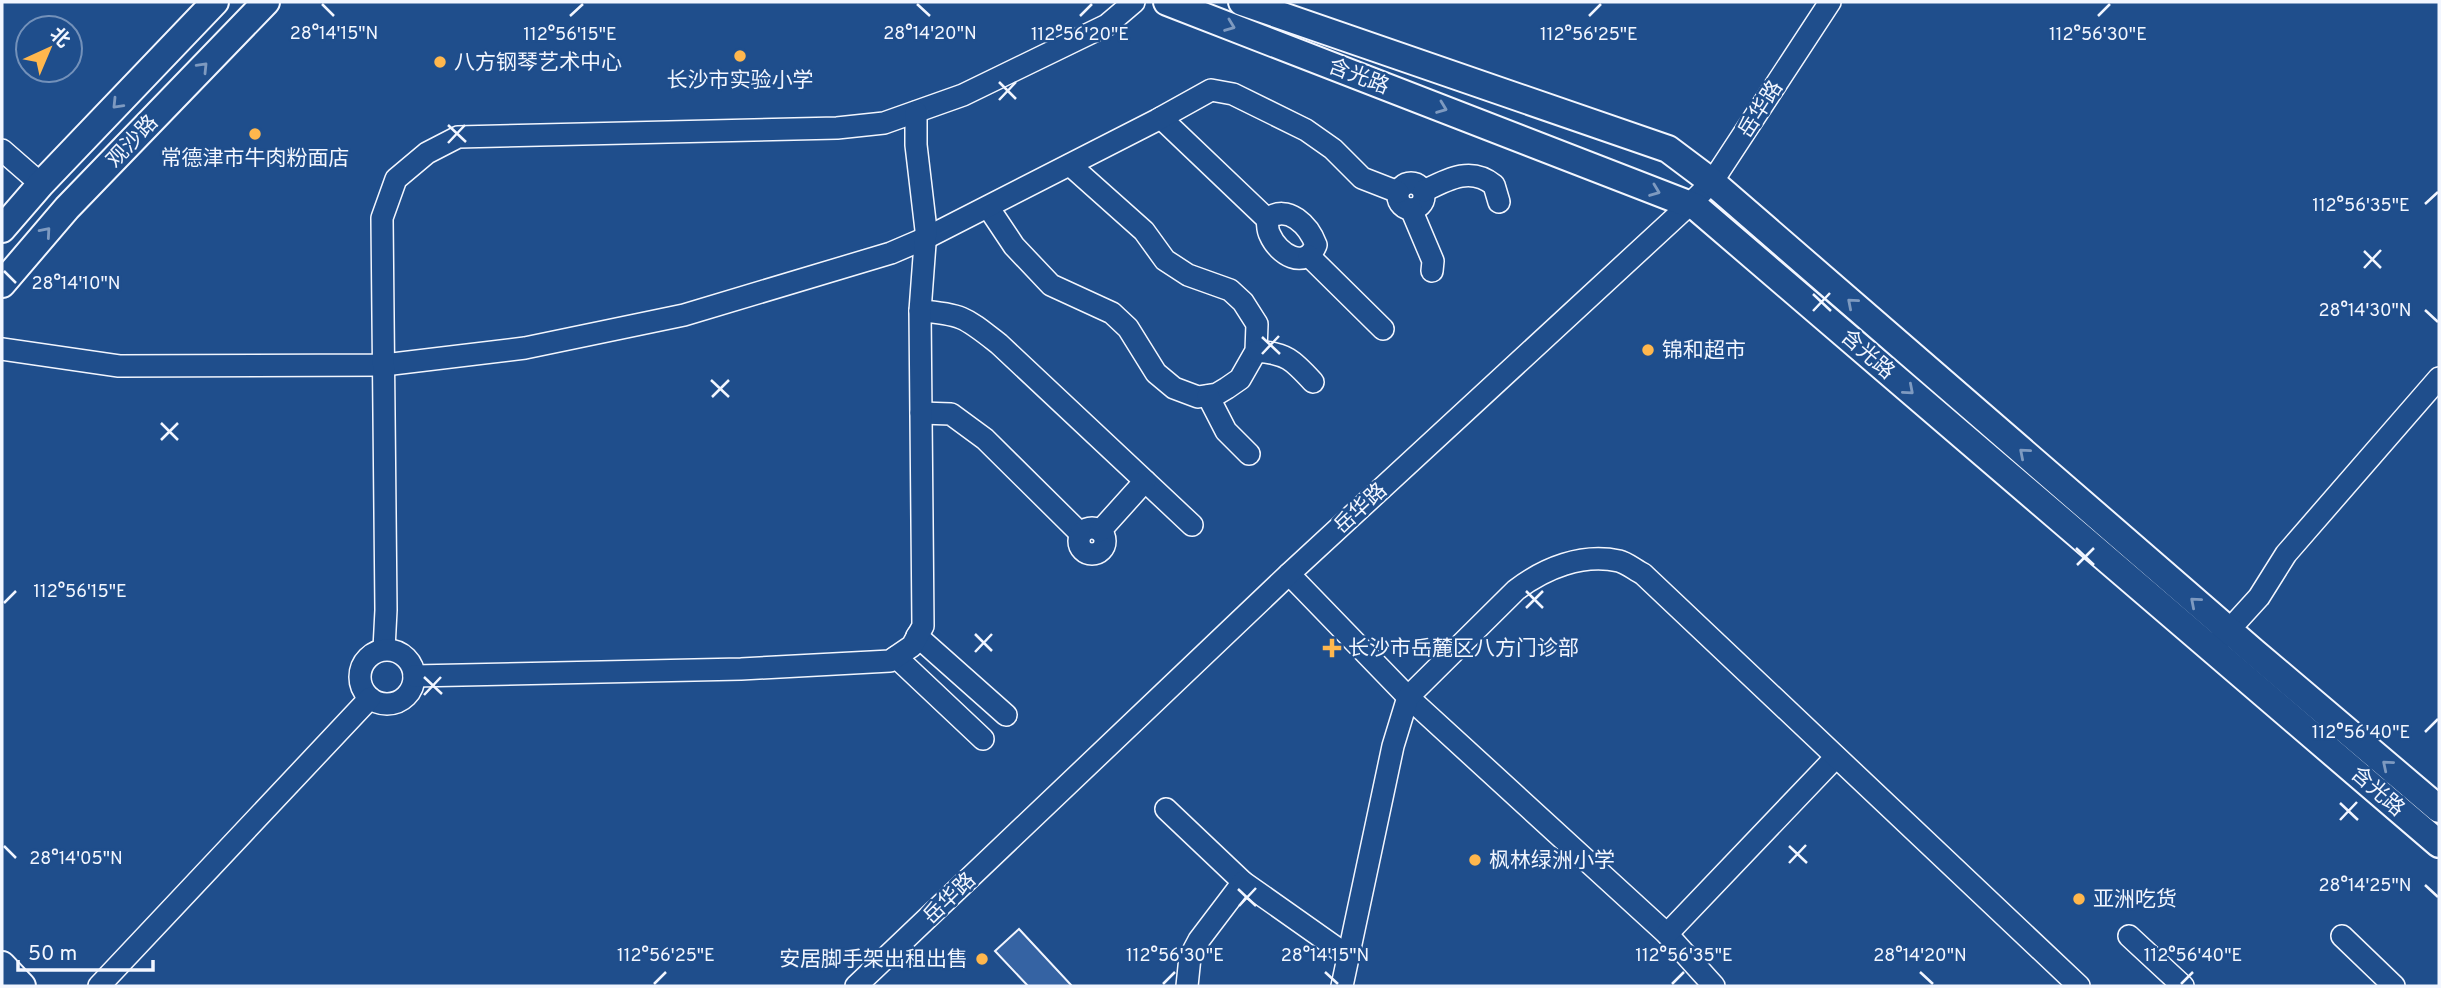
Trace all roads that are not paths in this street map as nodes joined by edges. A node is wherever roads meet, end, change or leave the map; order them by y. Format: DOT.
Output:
graph roads {
  1 [pos="215,2"];
  2 [pos="266,2"];
  3 [pos="1133,2"];
  4 [pos="1167,2"];
  5 [pos="1242,2"];
  6 [pos="1830,2"];
  7 [pos="916,112"];
  8 [pos="1161,118"];
  9 [pos="2,150"];
  10 [pos="1070,165"];
  11 [pos="1712,182"];
  12 [pos="41,184"];
  13 [pos="1424,191"];
  14 [pos="1398,192"];
  15 [pos="1499,202"];
  16 [pos="1690,204"];
  17 [pos="988,207"];
  18 [pos="1412,209"];
  19 [pos="1267,219"];
  20 [pos="2,229"];
  21 [pos="926,238"];
  22 [pos="1309,256"];
  23 [pos="1432,271"];
  24 [pos="2,284"];
  25 [pos="920,311"];
  26 [pos="1383,328"];
  27 [pos="2,349"];
  28 [pos="1256,351"];
  29 [pos="384,365"];
  30 [pos="2439,379"];
  31 [pos="1313,382"];
  32 [pos="1208,396"];
  33 [pos="921,414"];
  34 [pos="1249,454"];
  35 [pos="1145,481"];
  36 [pos="1192,525"];
  37 [pos="1289,573"];
  38 [pos="917,636"];
  39 [pos="2220,639"];
  40 [pos="384,649"];
  41 [pos="896,657"];
  42 [pos="414,676"];
  43 [pos="1408,697"];
  44 [pos="370,698"];
  45 [pos="1006,715"];
  46 [pos="983,739"];
  47 [pos="1836,757"];
  48 [pos="1166,809"];
  49 [pos="2439,809"];
  50 [pos="2439,844"];
  51 [pos="1243,882"];
  52 [pos="1667,934"];
  53 [pos="2129,936"];
  54 [pos="2342,936"];
  55 [pos="1348,956"];
  56 [pos="2,965"];
  57 [pos="22,986"];
  58 [pos="99,986"];
  59 [pos="856,986"];
  60 [pos="1187,986"];
  61 [pos="1342,986"];
  62 [pos="1714,986"];
  63 [pos="2079,986"];
  64 [pos="2183,986"];
  65 [pos="2394,986"];
  1 -- 12 [label="main road, 观沙路, one-way"];
  24 -- 2 [label="main road, 观沙路, one-way"];
  3 -- 7 [label="street"];
  4 -- 16 [label="main road, 含光路, one-way"];
  5 -- 11 [label="main road, 含光路"];
  6 -- 11 [label="street, 岳华路"];
  7 -- 21 [label="street"];
  7 -- 29 [label="street"];
  8 -- 10 [label="street"];
  8 -- 14 [label="street"];
  8 -- 19 [label="street"];
  9 -- 12 [label="street"];
  10 -- 17 [label="street"];
  10 -- 28 [label="street"];
  11 -- 16 [label="street, 岳华路"];
  39 -- 11 [label="main road, 含光路, one-way"];
  12 -- 20 [label="main road, 观沙路"];
  13 -- 14 [label="street"];
  13 -- 15 [label="street"];
  13 -- 18 [label="street"];
  14 -- 18 [label="street"];
  16 -- 37 [label="street, 岳华路"];
  16 -- 39 [label="main road, 含光路, one-way"];
  17 -- 21 [label="street"];
  17 -- 32 [label="street"];
  18 -- 23 [label="street"];
  19 -- 22 [label="street"];
  19 -- 22 [label="street"];
  21 -- 25 [label="street"];
  21 -- 29 [label="street"];
  22 -- 26 [label="street"];
  25 -- 33 [label="street"];
  25 -- 35 [label="street"];
  27 -- 29 [label="street"];
  28 -- 31 [label="street"];
  28 -- 32 [label="street"];
  29 -- 40 [label="street"];
  30 -- 39 [label="street"];
  32 -- 34 [label="street"];
  33 -- 35 [label="street"];
  33 -- 38 [label="street"];
  35 -- 36 [label="street"];
  37 -- 43 [label="street"];
  37 -- 59 [label="street, 岳华路"];
  38 -- 41 [label="street"];
  38 -- 45 [label="street"];
  49 -- 39 [label="main road, 含光路, one-way"];
  39 -- 50 [label="main road, 含光路"];
  40 -- 42 [label="street"];
  40 -- 44 [label="street"];
  41 -- 42 [label="street"];
  41 -- 46 [label="street"];
  42 -- 44 [label="street"];
  43 -- 47 [label="street"];
  43 -- 52 [label="street"];
  43 -- 55 [label="street"];
  44 -- 58 [label="street"];
  47 -- 52 [label="street"];
  47 -- 63 [label="street"];
  48 -- 51 [label="street"];
  51 -- 55 [label="street"];
  51 -- 60 [label="street"];
  52 -- 62 [label="street"];
  53 -- 64 [label="street"];
  54 -- 65 [label="street"];
  55 -- 61 [label="street"];
  56 -- 57 [label="main road"];
}
